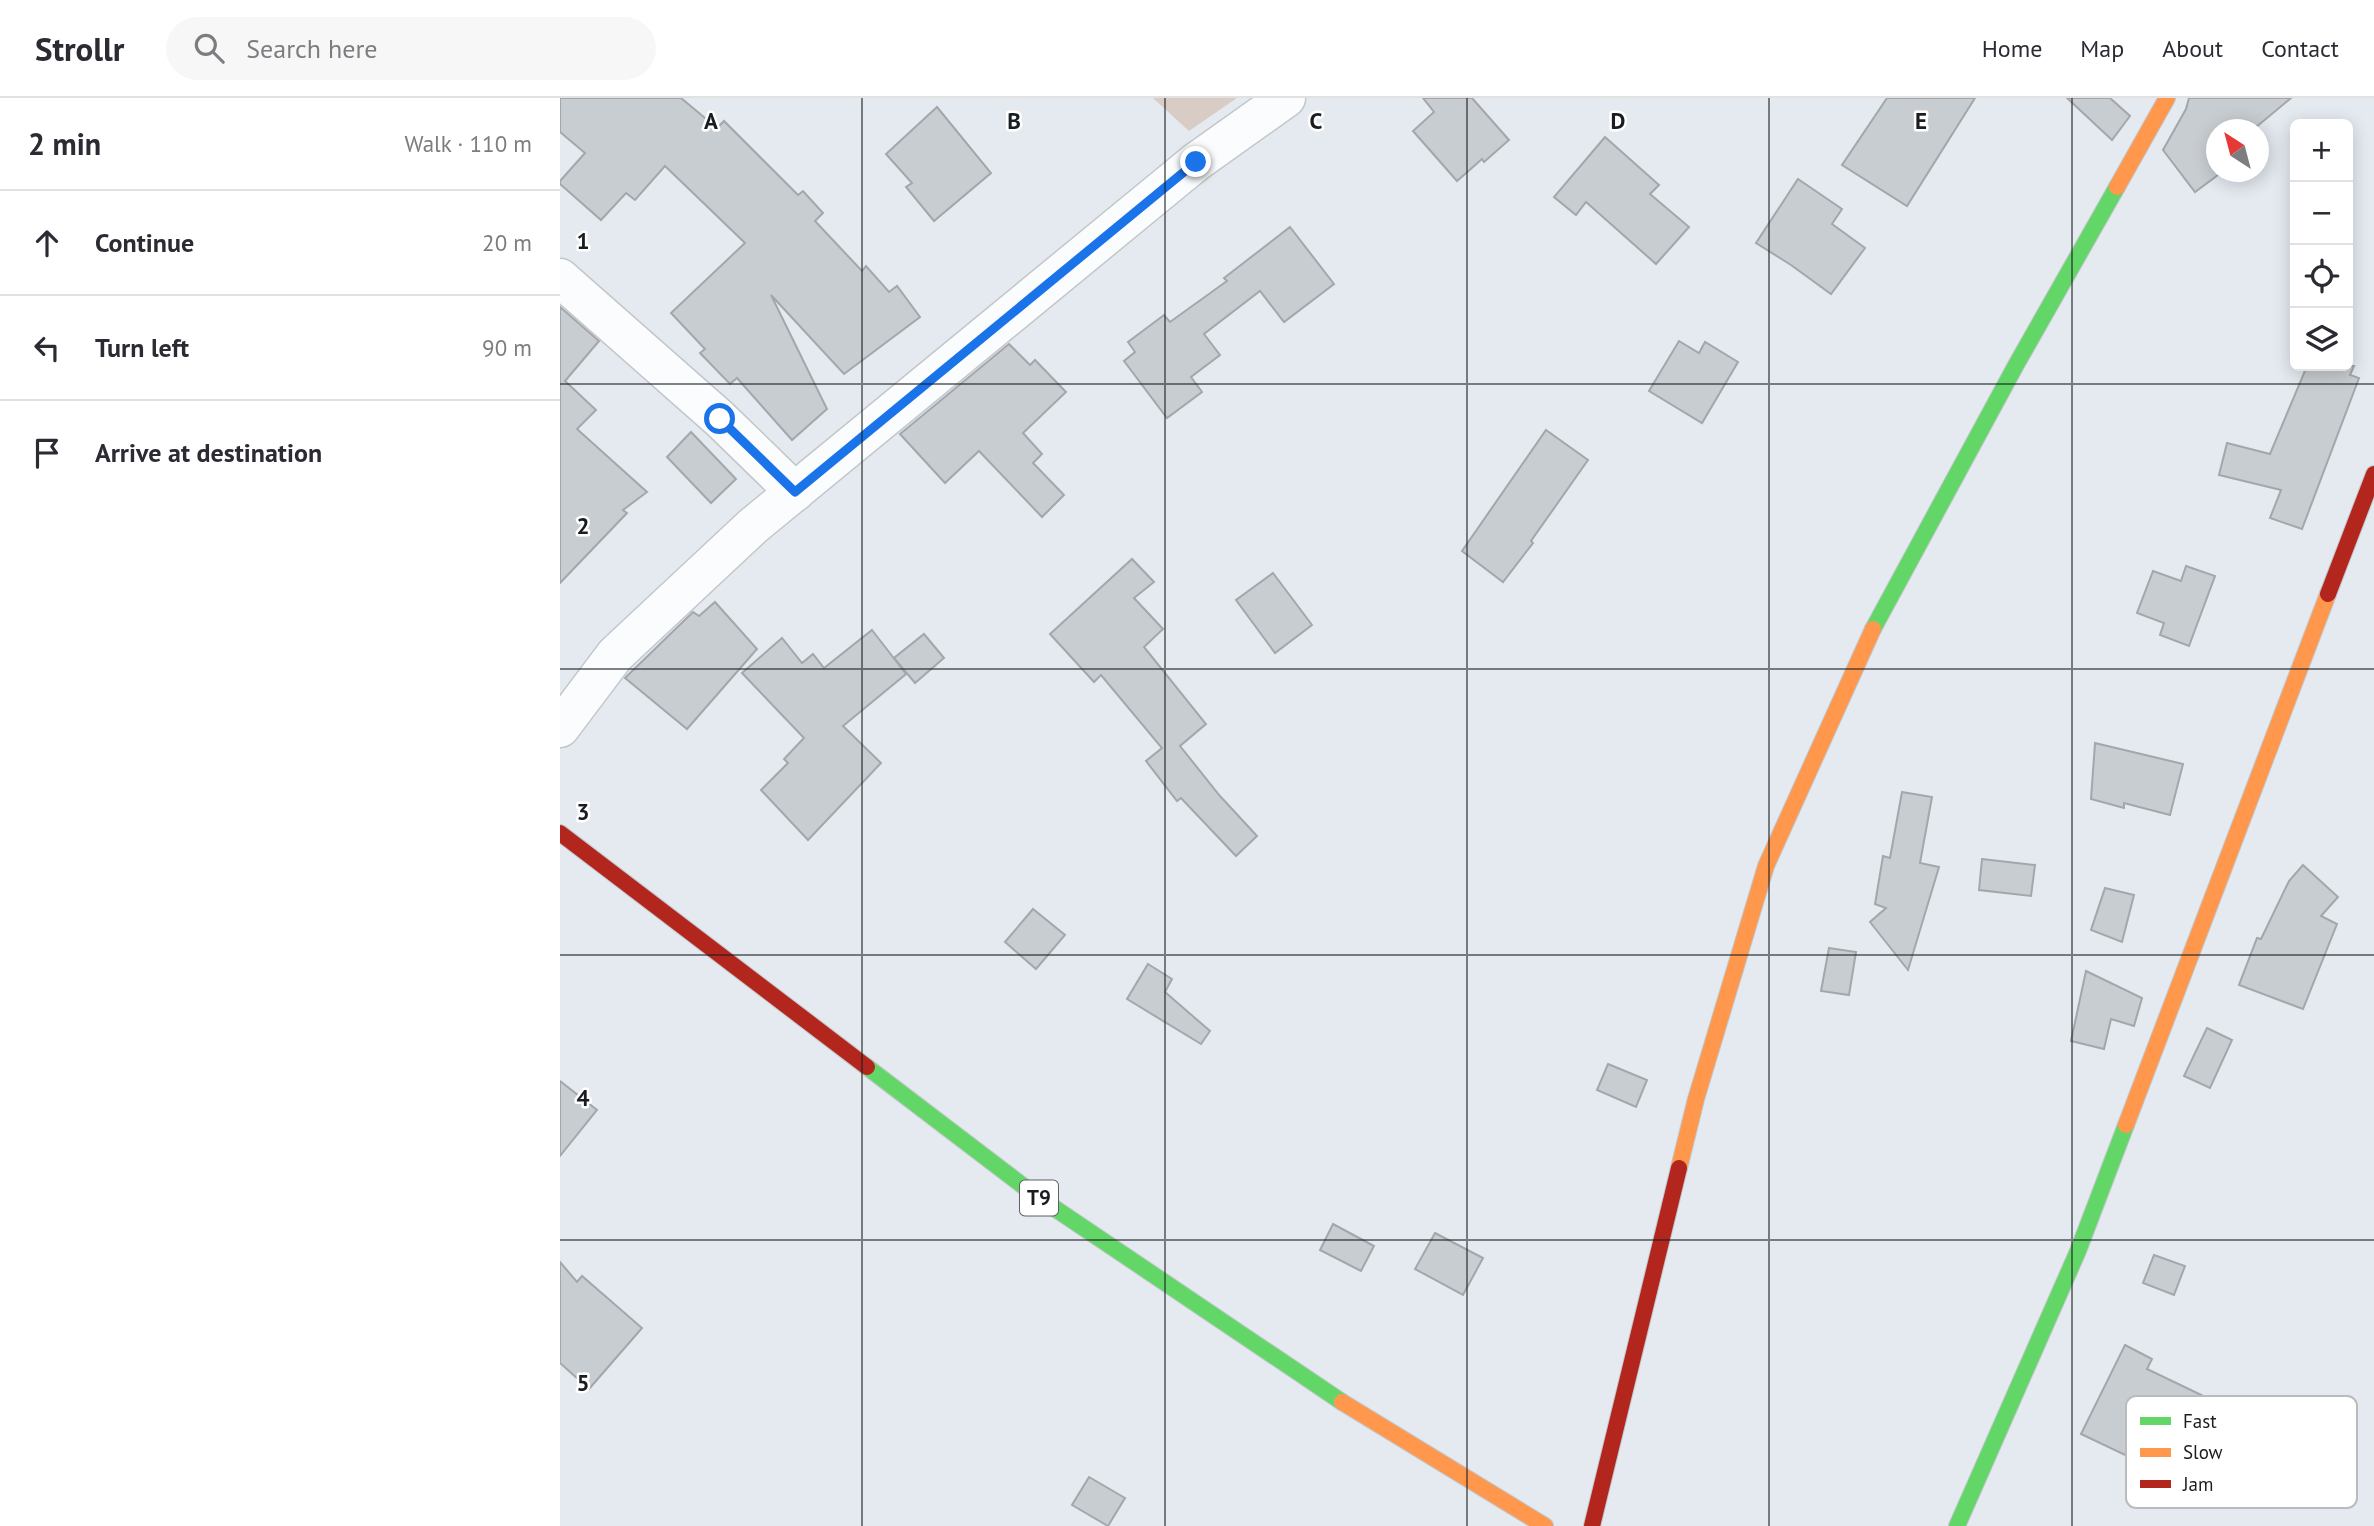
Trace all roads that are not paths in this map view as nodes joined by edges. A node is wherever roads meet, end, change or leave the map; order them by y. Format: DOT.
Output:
graph roads {
  1 [pos="1286,98"];
  2 [pos="2167,98"];
  3 [pos="560,278"];
  4 [pos="2374,474"];
  5 [pos="795,492"];
  6 [pos="560,728"];
  7 [pos="560,833"];
  8 [pos="1545,1526"];
  9 [pos="1592,1526"];
  10 [pos="1957,1526"];
  1 -- 5 [label="street"];
  2 -- 9 [label="main road"];
  3 -- 5 [label="street"];
  4 -- 10 [label="main road"];
  5 -- 6 [label="street"];
  7 -- 8 [label="main road, T9"];
}
